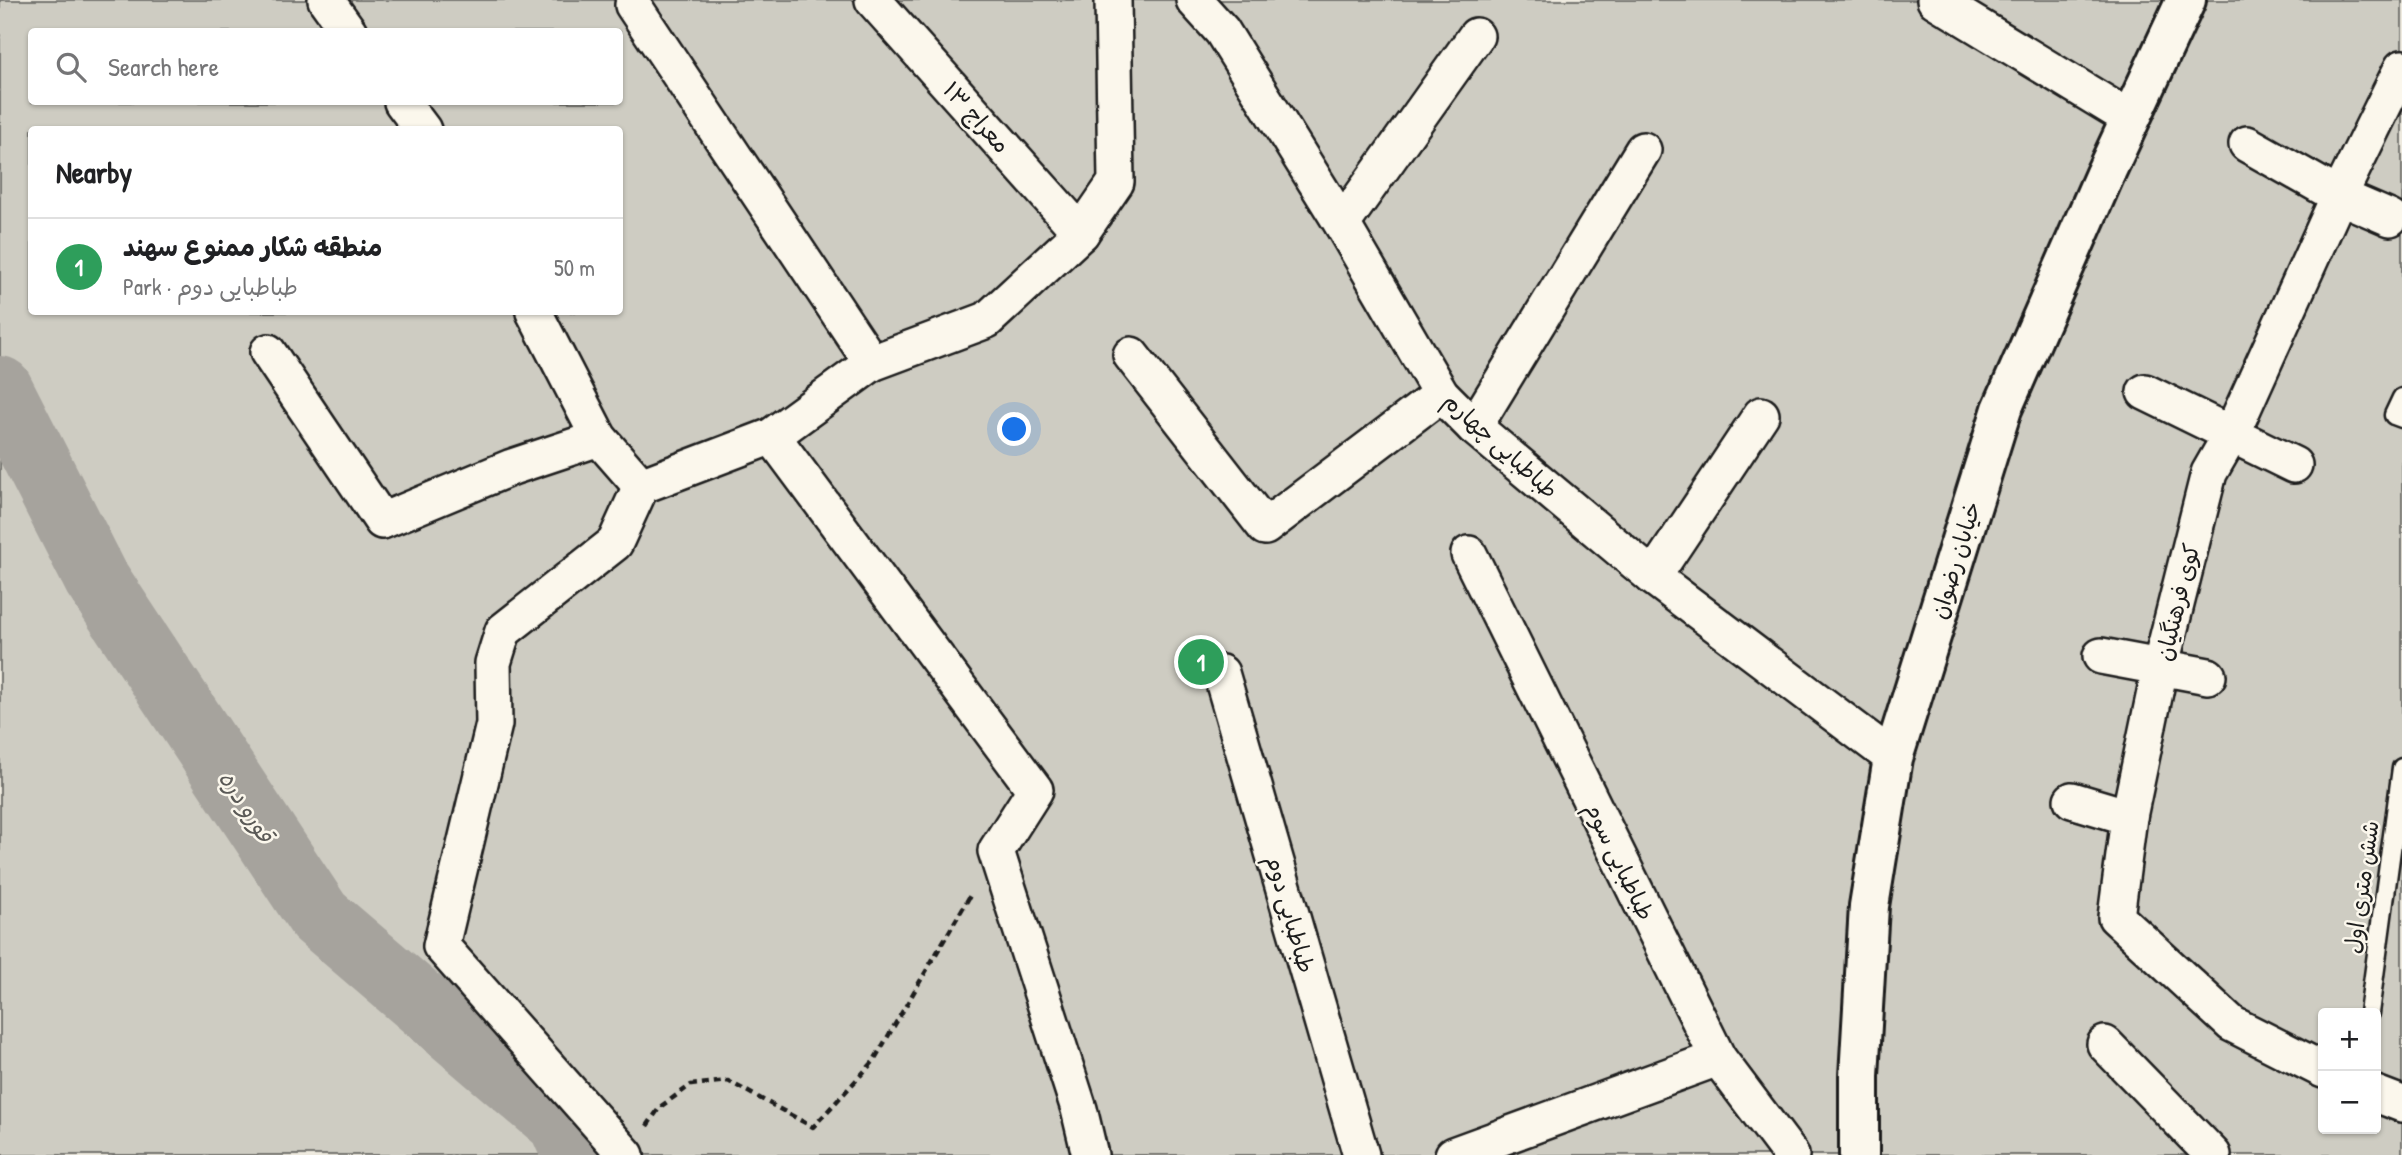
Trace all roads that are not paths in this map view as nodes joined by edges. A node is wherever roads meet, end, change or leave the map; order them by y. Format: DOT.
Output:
graph roads {
  1 [pos="326,0"];
  2 [pos="873,0"];
  3 [pos="1113,0"];
  4 [pos="1194,0"];
  5 [pos="1935,0"];
  6 [pos="2186,0"];
  7 [pos="633,5"];
  8 [pos="346,28"];
  9 [pos="1476,36"];
  10 [pos="2402,68"];
  11 [pos="404,105"];
  12 [pos="2131,119"];
  13 [pos="420,126"];
  14 [pos="2247,144"];
  15 [pos="1643,150"];
  16 [pos="2339,197"];
  17 [pos="2390,218"];
  18 [pos="1342,224"];
  19 [pos="1081,233"];
  20 [pos="536,315"];
  21 [pos="268,352"];
  22 [pos="1131,355"];
  23 [pos="872,363"];
  24 [pos="2145,392"];
  25 [pos="1441,394"];
  26 [pos="2402,398"];
  27 [pos="1761,415"];
  28 [pos="2402,418"];
  29 [pos="1474,427"];
  30 [pos="2232,433"];
  31 [pos="772,436"];
  32 [pos="599,438"];
  33 [pos="2294,464"];
  34 [pos="641,486"];
  35 [pos="1469,554"];
  36 [pos="1653,576"];
  37 [pos="2101,656"];
  38 [pos="2160,668"];
  39 [pos="1221,673"];
  40 [pos="2208,676"];
  41 [pos="1893,758"];
  42 [pos="2402,768"];
  43 [pos="2072,800"];
  44 [pos="2129,817"];
  45 [pos="2370,1008"];
  46 [pos="2105,1044"];
  47 [pos="1718,1058"];
  48 [pos="2318,1067"];
  49 [pos="2381,1096"];
  50 [pos="2402,1104"];
  51 [pos="636,1141"];
  52 [pos="1090,1155"];
  53 [pos="1361,1155"];
  54 [pos="1453,1155"];
  55 [pos="1791,1155"];
  56 [pos="1860,1155"];
  57 [pos="2213,1155"];
  1 -- 8 [label="street"];
  2 -- 19 [label="street, معراج ۱۳"];
  3 -- 19 [label="street"];
  4 -- 18 [label="street, طباطبایی چهارم"];
  5 -- 12 [label="street"];
  6 -- 12 [label="street, خیابان رضوان"];
  7 -- 23 [label="street"];
  9 -- 18 [label="street"];
  10 -- 16 [label="street, کوی فرهنگیان"];
  11 -- 13 [label="street"];
  12 -- 41 [label="street, خیابان رضوان"];
  14 -- 16 [label="street"];
  15 -- 29 [label="street"];
  16 -- 17 [label="street"];
  16 -- 30 [label="street, کوی فرهنگیان"];
  18 -- 25 [label="street, طباطبایی چهارم"];
  19 -- 23 [label="street"];
  20 -- 32 [label="street"];
  21 -- 32 [label="street"];
  22 -- 25 [label="street"];
  23 -- 31 [label="street"];
  24 -- 30 [label="street"];
  25 -- 29 [label="street, طباطبایی چهارم"];
  26 -- 28 [label="lane"];
  27 -- 36 [label="street"];
  29 -- 36 [label="street, طباطبایی چهارم"];
  30 -- 33 [label="street"];
  30 -- 38 [label="street, کوی فرهنگیان"];
  31 -- 34 [label="street"];
  31 -- 52 [label="street"];
  32 -- 34 [label="street"];
  34 -- 51 [label="street"];
  35 -- 47 [label="street, طباطبایی سوم"];
  36 -- 41 [label="street, طباطبایی چهارم"];
  37 -- 38 [label="street"];
  38 -- 40 [label="street"];
  38 -- 44 [label="street, کوی فرهنگیان"];
  39 -- 53 [label="street, طباطبایی دوم"];
  41 -- 56 [label="street, خیابان رضوان"];
  42 -- 45 [label="lane, شش متری اول"];
  43 -- 44 [label="street"];
  44 -- 48 [label="street, کوی فرهنگیان"];
  46 -- 57 [label="street"];
  47 -- 54 [label="street"];
  47 -- 55 [label="street, طباطبایی سوم"];
  49 -- 50 [label="street"];
}
